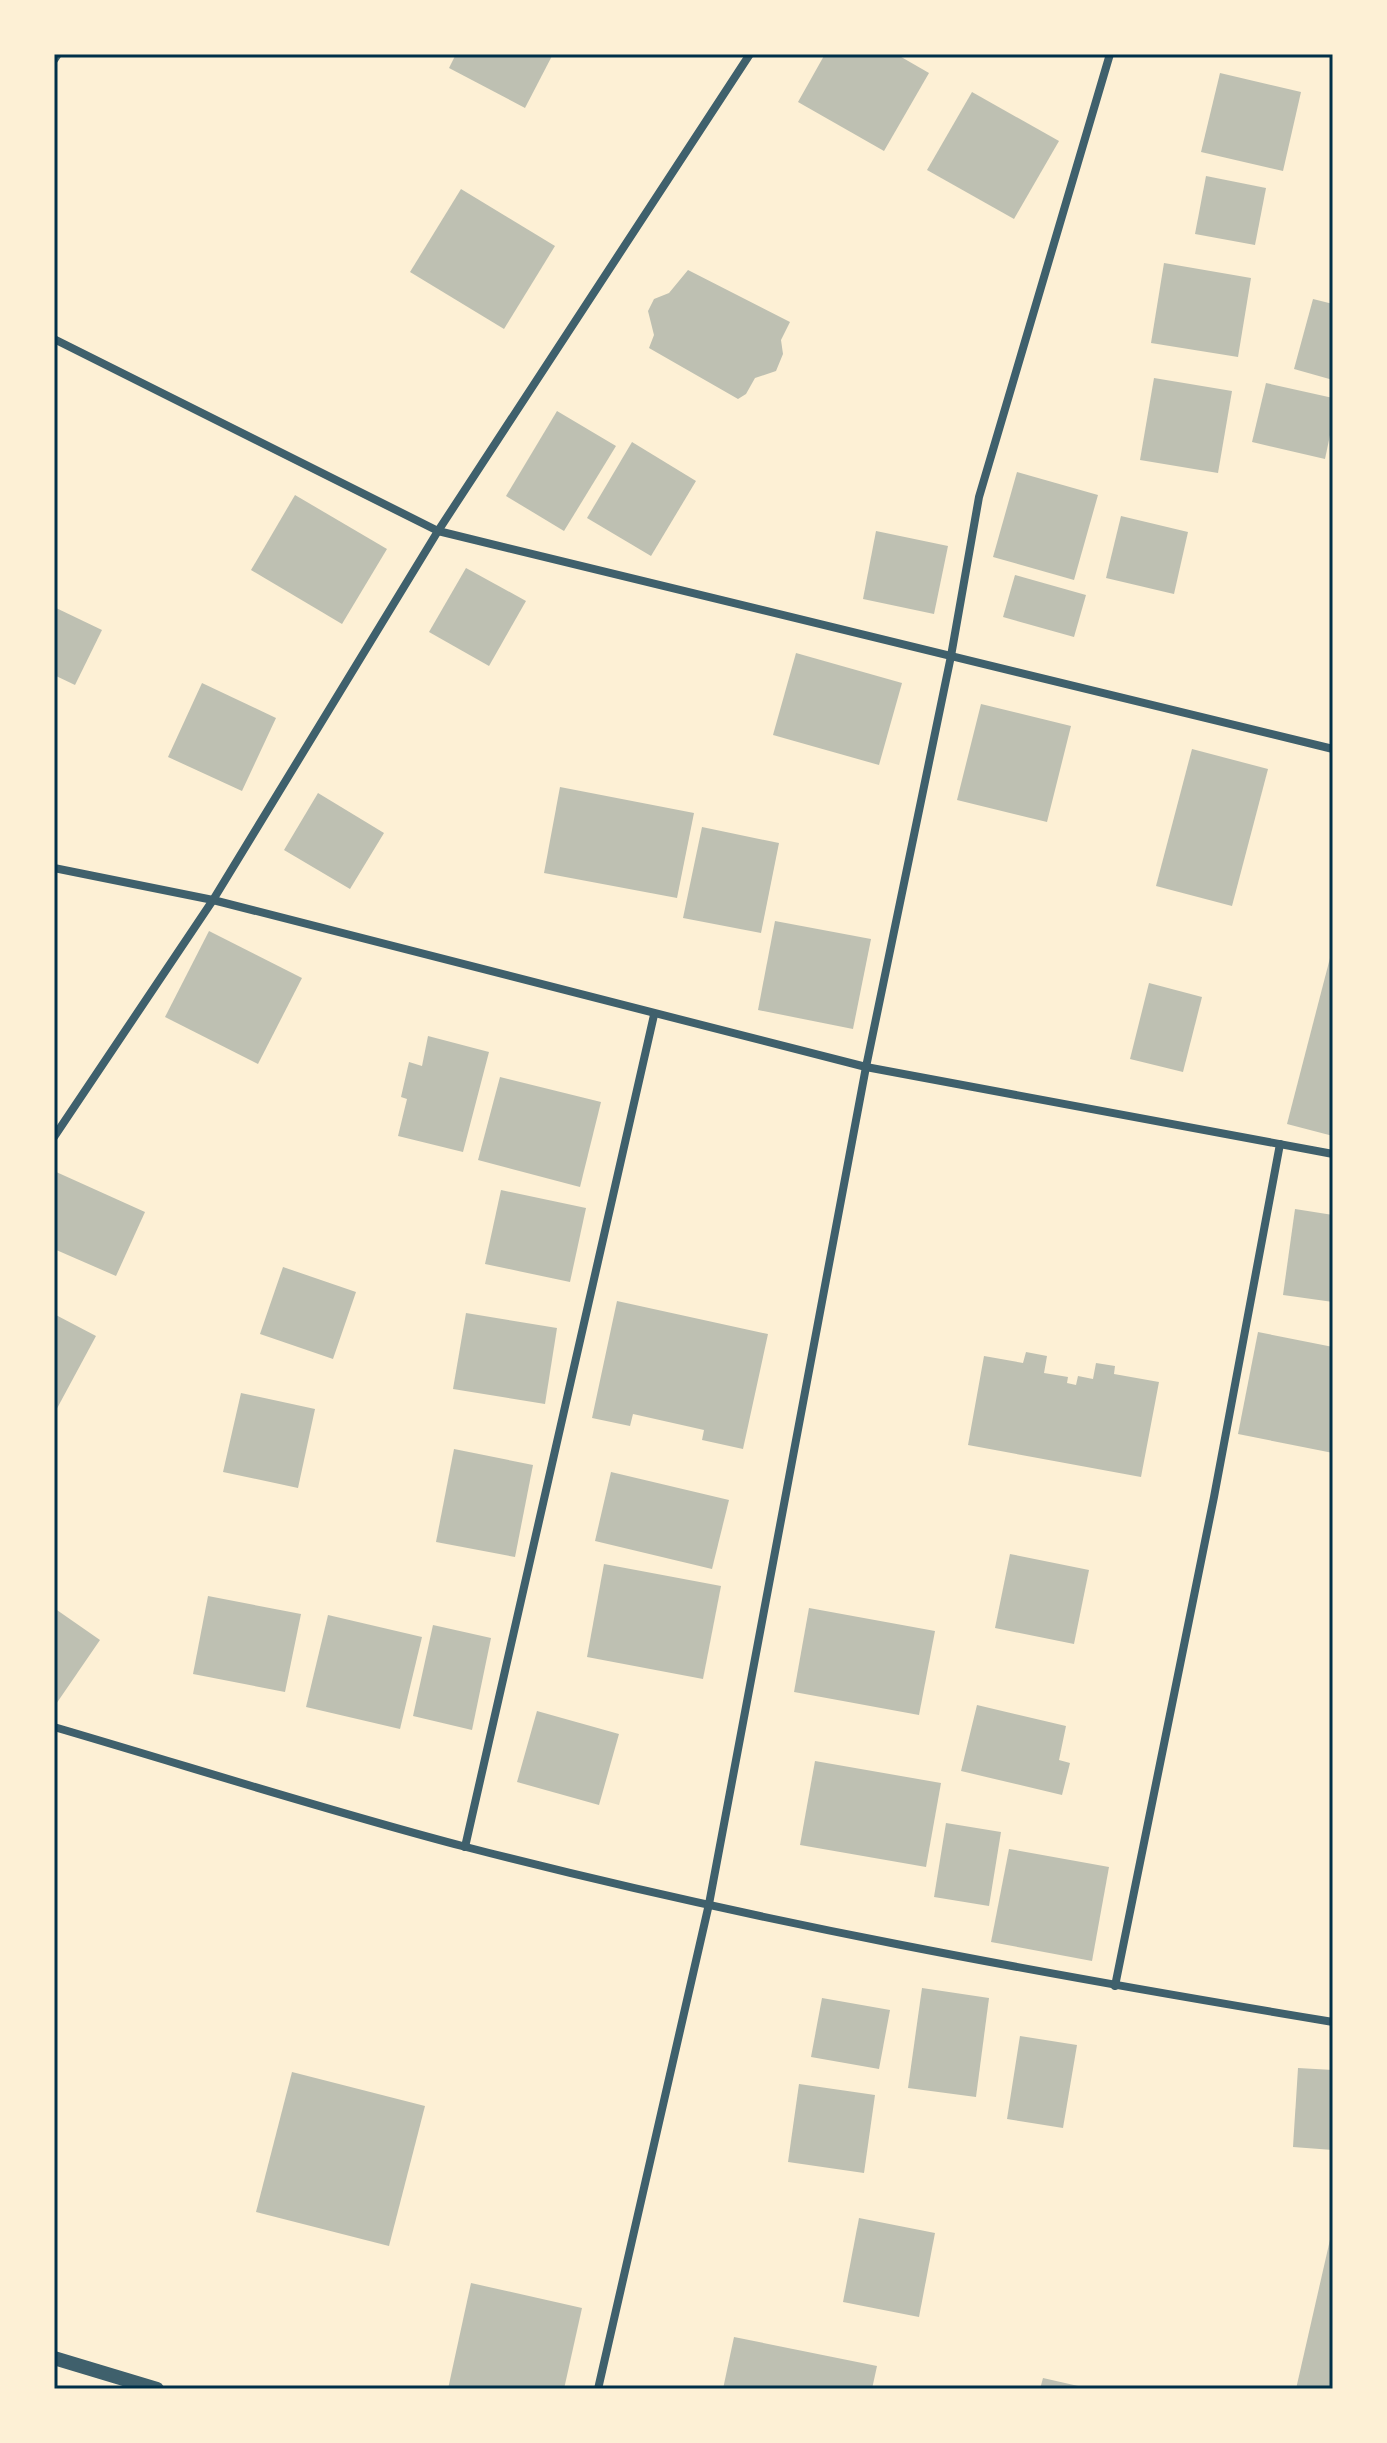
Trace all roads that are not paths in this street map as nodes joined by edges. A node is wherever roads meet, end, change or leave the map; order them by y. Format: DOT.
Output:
graph roads {
  1 [pos="58,54"];
  2 [pos="750,54"];
  3 [pos="1110,54"];
  4 [pos="54,60"];
  5 [pos="54,339"];
  6 [pos="438,531"];
  7 [pos="951,656"];
  8 [pos="1333,749"];
  9 [pos="54,868"];
  10 [pos="213,900"];
  11 [pos="654,1015"];
  12 [pos="866,1067"];
  13 [pos="54,1137"];
  14 [pos="1280,1144"];
  15 [pos="1333,1154"];
  16 [pos="54,1727"];
  17 [pos="465,1847"];
  18 [pos="709,1904"];
  19 [pos="1115,1986"];
  20 [pos="1333,2022"];
  21 [pos="54,2358"];
  22 [pos="157,2389"];
  23 [pos="598,2389"];
  1 -- 4 [label="street"];
  2 -- 6 [label="street"];
  3 -- 7 [label="street"];
  5 -- 6 [label="street"];
  6 -- 7 [label="street"];
  6 -- 10 [label="street"];
  7 -- 8 [label="street"];
  7 -- 12 [label="street"];
  9 -- 10 [label="street"];
  10 -- 11 [label="street"];
  10 -- 13 [label="street"];
  11 -- 12 [label="street"];
  11 -- 17 [label="street"];
  12 -- 14 [label="street"];
  12 -- 18 [label="street"];
  14 -- 15 [label="street"];
  14 -- 19 [label="street"];
  16 -- 17 [label="street"];
  17 -- 18 [label="street"];
  18 -- 19 [label="street"];
  18 -- 23 [label="street"];
  19 -- 20 [label="street"];
  21 -- 22 [label="street"];
}
